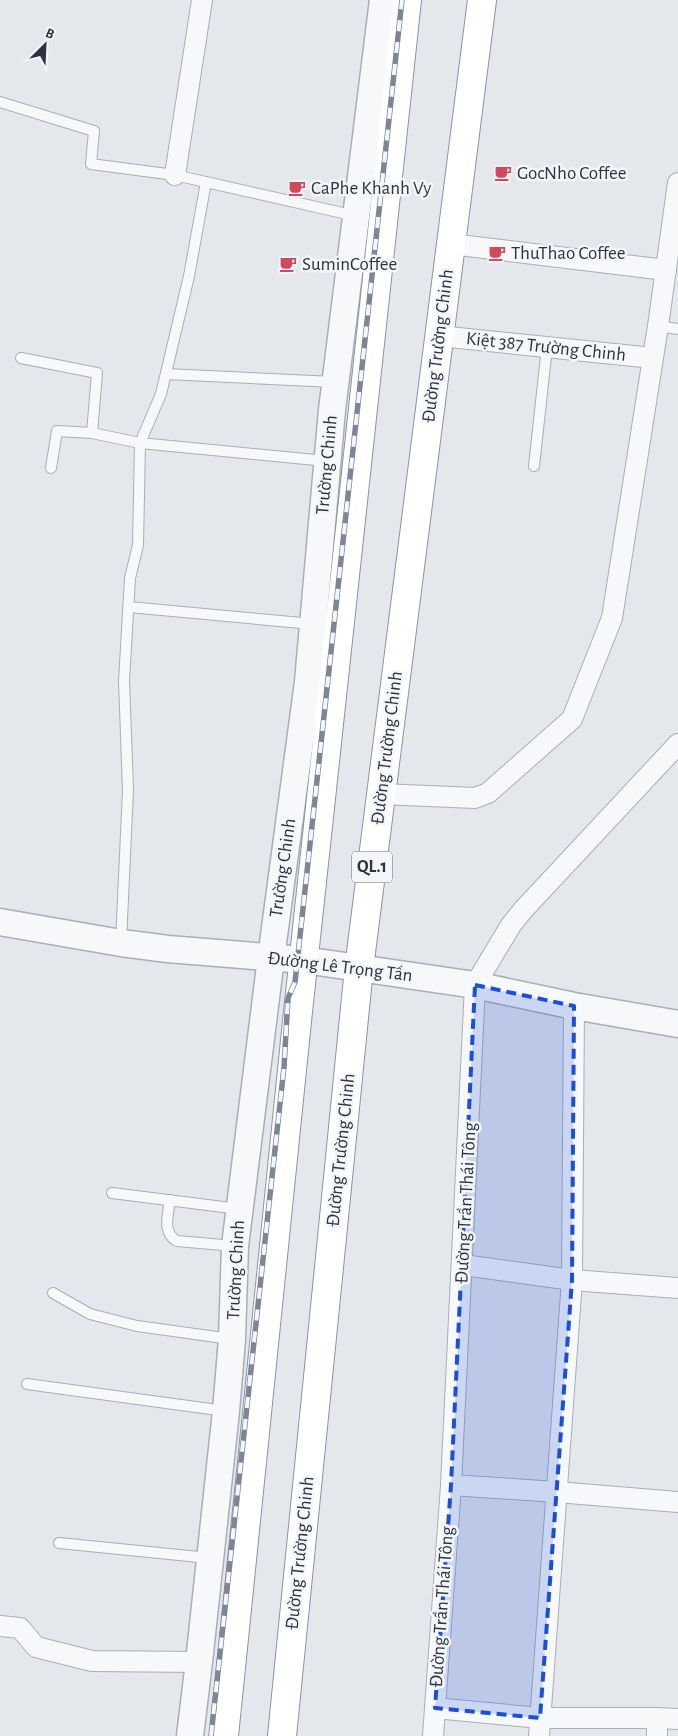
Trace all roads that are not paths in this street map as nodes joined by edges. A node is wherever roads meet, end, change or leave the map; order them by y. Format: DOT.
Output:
graph roads {
  1 [pos="202,0"];
  2 [pos="386,0"];
  3 [pos="482,0"];
  4 [pos="0,102"];
  5 [pos="175,175"];
  6 [pos="206,182"];
  7 [pos="678,183"];
  8 [pos="357,217"];
  9 [pos="451,244"];
  10 [pos="666,270"];
  11 [pos="658,326"];
  12 [pos="678,329"];
  13 [pos="439,336"];
  14 [pos="547,347"];
  15 [pos="21,358"];
  16 [pos="653,358"];
  17 [pos="166,374"];
  18 [pos="335,382"];
  19 [pos="92,433"];
  20 [pos="140,443"];
  21 [pos="327,461"];
  22 [pos="534,466"];
  23 [pos="51,468"];
  24 [pos="129,607"];
  25 [pos="313,624"];
  26 [pos="678,744"];
  27 [pos="381,794"];
  28 [pos="0,922"];
  29 [pos="121,943"];
  30 [pos="271,958"];
  31 [pos="304,960"];
  32 [pos="359,968"];
  33 [pos="475,985"];
  34 [pos="574,1006"];
  35 [pos="678,1024"];
  36 [pos="112,1193"];
  37 [pos="170,1200"];
  38 [pos="240,1209"];
  39 [pos="235,1246"];
  40 [pos="463,1265"];
  41 [pos="572,1280"];
  42 [pos="678,1288"];
  43 [pos="53,1293"];
  44 [pos="232,1339"];
  45 [pos="28,1384"];
  46 [pos="226,1411"];
  47 [pos="451,1485"];
  48 [pos="557,1492"];
  49 [pos="678,1502"];
  50 [pos="59,1543"];
  51 [pos="210,1558"];
  52 [pos="0,1626"];
  53 [pos="199,1662"];
  54 [pos="435,1708"];
  55 [pos="678,1719"];
  56 [pos="539,1727"];
  57 [pos="657,1727"];
  58 [pos="190,1736"];
  59 [pos="224,1736"];
  60 [pos="282,1736"];
  61 [pos="433,1736"];
  1 -- 5 [label="street"];
  2 -- 8 [label="street, Trường Chinh"];
  2 -- 31 [label="highway"];
  3 -- 9 [label="highway, Đường Trường Chinh / QL.1"];
  4 -- 5 [label="lane"];
  5 -- 6 [label="lane"];
  6 -- 8 [label="lane"];
  6 -- 17 [label="lane"];
  7 -- 10 [label="street"];
  8 -- 18 [label="street, Trường Chinh"];
  9 -- 10 [label="street"];
  9 -- 13 [label="highway, Đường Trường Chinh / QL.1"];
  10 -- 11 [label="street"];
  11 -- 12 [label="lane"];
  11 -- 16 [label="street"];
  13 -- 14 [label="street, Kiệt 387 Trường Chinh"];
  13 -- 27 [label="highway, Đường Trường Chinh / QL.1"];
  14 -- 16 [label="street, Kiệt 387 Trường Chinh"];
  14 -- 22 [label="lane"];
  15 -- 19 [label="lane"];
  16 -- 27 [label="street"];
  17 -- 18 [label="lane"];
  17 -- 20 [label="lane"];
  18 -- 21 [label="street, Trường Chinh"];
  19 -- 20 [label="lane"];
  19 -- 23 [label="lane"];
  20 -- 21 [label="lane"];
  20 -- 24 [label="lane"];
  21 -- 25 [label="street, Trường Chinh"];
  24 -- 25 [label="lane"];
  24 -- 29 [label="lane"];
  25 -- 30 [label="street, Trường Chinh"];
  26 -- 33 [label="street, Đường Trần Thái Tông"];
  27 -- 32 [label="highway, Đường Trường Chinh / QL.1"];
  28 -- 29 [label="street, Đường Lê Trọng Tấn"];
  29 -- 30 [label="street, Đường Lê Trọng Tấn"];
  30 -- 31 [label="street, Đường Lê Trọng Tấn"];
  30 -- 38 [label="street, Trường Chinh"];
  31 -- 32 [label="street, Đường Lê Trọng Tấn"];
  31 -- 59 [label="highway"];
  32 -- 33 [label="street, Đường Lê Trọng Tấn"];
  32 -- 60 [label="highway, Đường Trường Chinh / QL.1"];
  33 -- 34 [label="street, Đường Lê Trọng Tấn"];
  33 -- 40 [label="street, Đường Trần Thái Tông"];
  34 -- 35 [label="street, Đường Lê Trọng Tấn"];
  34 -- 41 [label="street"];
  36 -- 37 [label="lane"];
  37 -- 38 [label="lane"];
  37 -- 39 [label="lane"];
  38 -- 39 [label="street, Trường Chinh"];
  39 -- 44 [label="street, Trường Chinh"];
  40 -- 41 [label="street"];
  40 -- 47 [label="street, Đường Trần Thái Tông"];
  41 -- 42 [label="street"];
  41 -- 48 [label="street"];
  43 -- 44 [label="lane"];
  44 -- 46 [label="street, Trường Chinh"];
  45 -- 46 [label="lane"];
  46 -- 51 [label="street, Trường Chinh"];
  47 -- 48 [label="street"];
  47 -- 54 [label="street, Đường Trần Thái Tông"];
  48 -- 49 [label="street"];
  48 -- 56 [label="street"];
  50 -- 51 [label="lane"];
  51 -- 53 [label="street, Trường Chinh"];
  52 -- 53 [label="street"];
  53 -- 58 [label="street, Trường Chinh"];
  54 -- 56 [label="street"];
  54 -- 61 [label="street, Đường Trần Thái Tông"];
  55 -- 57 [label="street"];
  56 -- 57 [label="street"];
}
